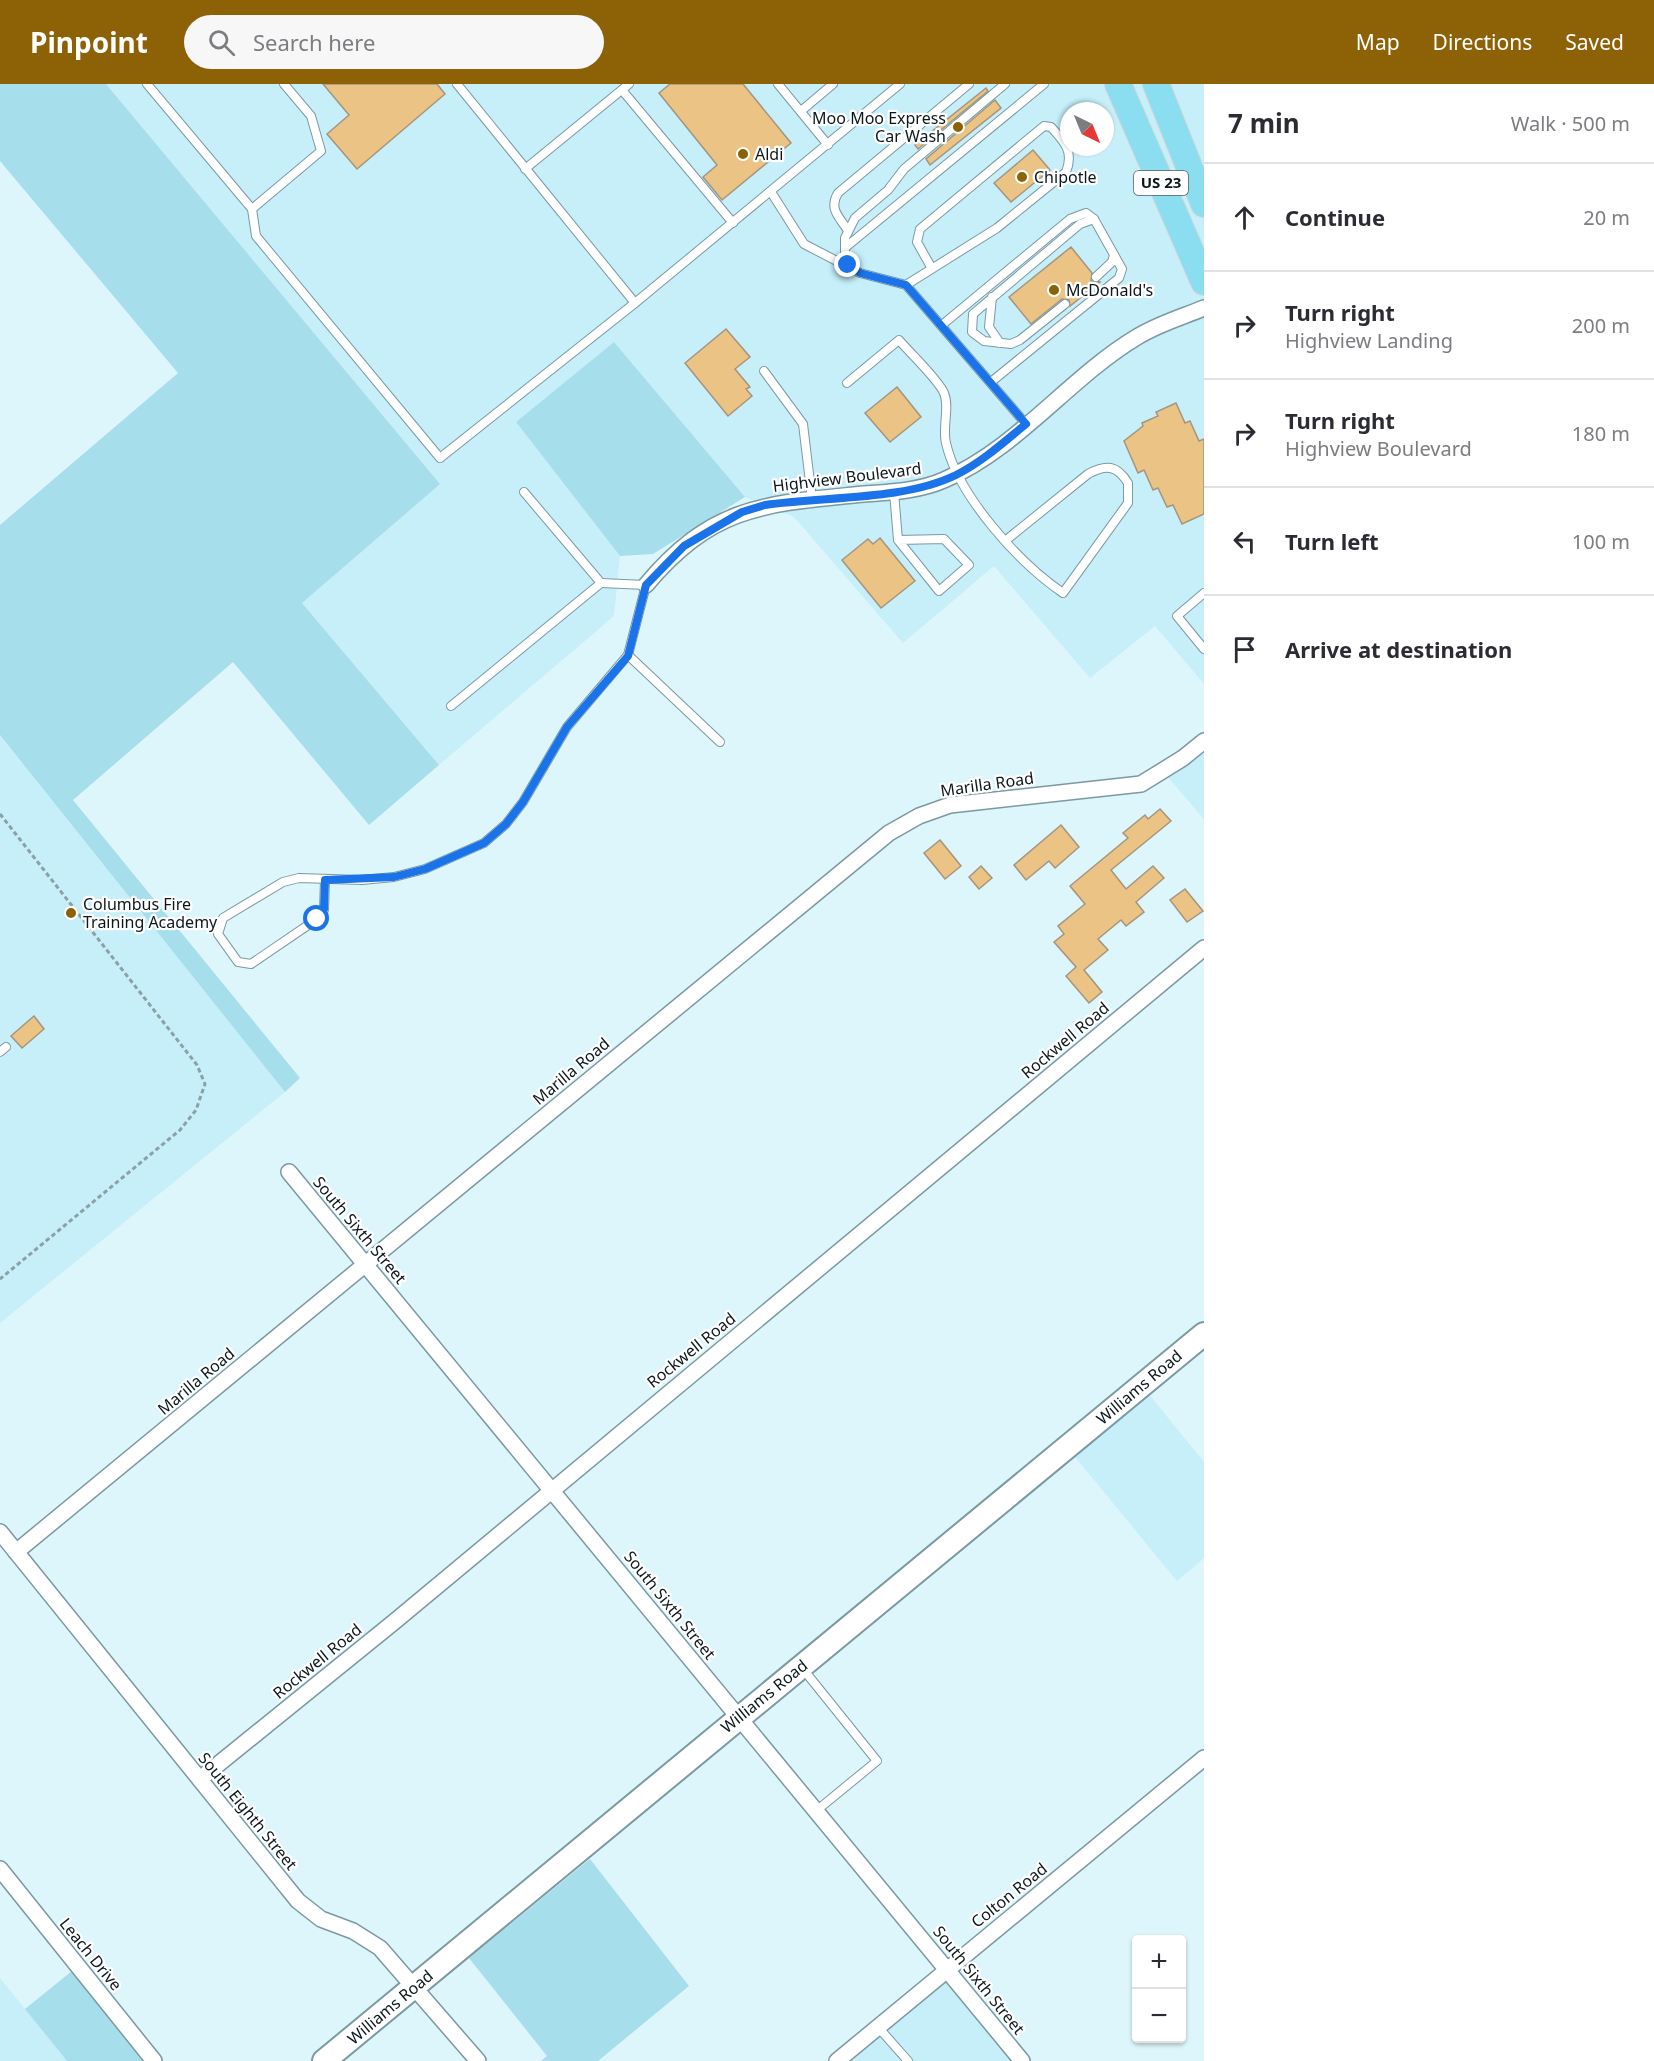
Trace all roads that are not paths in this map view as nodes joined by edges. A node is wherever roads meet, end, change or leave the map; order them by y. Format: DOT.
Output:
graph roads {
  1 [pos="147,84"];
  2 [pos="284,84"];
  3 [pos="457,84"];
  4 [pos="778,84"];
  5 [pos="833,84"];
  6 [pos="900,84"];
  7 [pos="969,84"];
  8 [pos="1005,84"];
  9 [pos="1044,84"];
  10 [pos="1118,84"];
  11 [pos="1156,84"];
  12 [pos="626,87"];
  13 [pos="801,111"];
  14 [pos="828,145"];
  15 [pos="525,169"];
  16 [pos="771,192"];
  17 [pos="1204,204"];
  18 [pos="252,209"];
  19 [pos="1094,219"];
  20 [pos="733,223"];
  21 [pos="847,229"];
  22 [pos="846,248"];
  23 [pos="1114,255"];
  24 [pos="931,267"];
  25 [pos="853,270"];
  26 [pos="1096,277"];
  27 [pos="1204,282"];
  28 [pos="906,285"];
  29 [pos="992,297"];
  30 [pos="635,303"];
  31 [pos="1065,304"];
  32 [pos="1204,308"];
  33 [pos="942,325"];
  34 [pos="1000,343"];
  35 [pos="764,371"];
  36 [pos="990,382"];
  37 [pos="847,383"];
  38 [pos="1026,424"];
  39 [pos="957,475"];
  40 [pos="524,492"];
  41 [pos="894,492"];
  42 [pos="812,499"];
  43 [pos="898,540"];
  44 [pos="1005,541"];
  45 [pos="601,583"];
  46 [pos="646,585"];
  47 [pos="1204,593"];
  48 [pos="1204,649"];
  49 [pos="628,656"];
  50 [pos="451,706"];
  51 [pos="1204,741"];
  52 [pos="720,742"];
  53 [pos="325,880"];
  54 [pos="1204,948"];
  55 [pos="289,1172"];
  56 [pos="364,1264"];
  57 [pos="1204,1334"];
  58 [pos="551,1490"];
  59 [pos="0,1532"];
  60 [pos="16,1552"];
  61 [pos="800,1666"];
  62 [pos="738,1717"];
  63 [pos="1204,1758"];
  64 [pos="200,1779"];
  65 [pos="816,1811"];
  66 [pos="0,1869"];
  67 [pos="947,1969"];
  68 [pos="415,1986"];
  69 [pos="878,2027"];
  70 [pos="1016,2059"];
  71 [pos="154,2061"];
  72 [pos="324,2061"];
  73 [pos="478,2061"];
  74 [pos="837,2061"];
  75 [pos="908,2061"];
  1 -- 18 [label="lane"];
  2 -- 18 [label="lane"];
  3 -- 15 [label="lane"];
  4 -- 13 [label="lane"];
  5 -- 13 [label="lane"];
  6 -- 14 [label="lane"];
  7 -- 21 [label="lane"];
  8 -- 21 [label="lane"];
  9 -- 22 [label="lane"];
  10 -- 27 [label="main road, US 23"];
  11 -- 17 [label="main road, US 23"];
  12 -- 15 [label="lane"];
  12 -- 20 [label="lane"];
  13 -- 14 [label="lane"];
  14 -- 16 [label="lane"];
  15 -- 30 [label="lane"];
  16 -- 20 [label="lane"];
  16 -- 25 [label="lane"];
  18 -- 30 [label="lane"];
  19 -- 23 [label="lane"];
  19 -- 29 [label="lane"];
  19 -- 33 [label="lane"];
  20 -- 30 [label="lane"];
  21 -- 22 [label="lane"];
  22 -- 25 [label="lane"];
  23 -- 26 [label="lane"];
  23 -- 36 [label="lane"];
  24 -- 24 [label="lane"];
  24 -- 28 [label="lane"];
  25 -- 28 [label="lane"];
  28 -- 33 [label="lane"];
  29 -- 34 [label="lane"];
  29 -- 34 [label="lane"];
  31 -- 34 [label="lane"];
  32 -- 38 [label="street, Highview Boulevard"];
  33 -- 36 [label="lane"];
  35 -- 42 [label="lane"];
  36 -- 38 [label="lane"];
  37 -- 39 [label="lane"];
  38 -- 39 [label="street, Highview Boulevard"];
  39 -- 41 [label="street, Highview Boulevard"];
  39 -- 44 [label="lane"];
  40 -- 45 [label="lane"];
  41 -- 42 [label="street, Highview Boulevard"];
  41 -- 43 [label="lane"];
  42 -- 46 [label="street, Highview Boulevard"];
  43 -- 43 [label="lane"];
  44 -- 44 [label="lane"];
  45 -- 46 [label="lane"];
  45 -- 50 [label="lane"];
  46 -- 49 [label="lane"];
  47 -- 48 [label="lane"];
  49 -- 52 [label="lane"];
  49 -- 53 [label="lane"];
  51 -- 56 [label="street, Marilla Road"];
  53 -- 53 [label="lane"];
  54 -- 58 [label="street, Rockwell Road"];
  55 -- 56 [label="street, South Sixth Street"];
  56 -- 58 [label="street, South Sixth Street"];
  56 -- 60 [label="street, Marilla Road"];
  57 -- 61 [label="main road, Williams Road"];
  58 -- 62 [label="street, South Sixth Street"];
  58 -- 64 [label="street, Rockwell Road"];
  59 -- 60 [label="street, South Eighth Street"];
  60 -- 64 [label="street, South Eighth Street"];
  61 -- 62 [label="main road, Williams Road"];
  61 -- 65 [label="lane"];
  62 -- 65 [label="street, South Sixth Street"];
  62 -- 68 [label="main road, Williams Road"];
  63 -- 67 [label="street, Colton Road"];
  64 -- 68 [label="street, South Eighth Street"];
  65 -- 67 [label="street, South Sixth Street"];
  66 -- 71 [label="street, Leach Drive"];
  67 -- 69 [label="street, Colton Road"];
  67 -- 70 [label="street, South Sixth Street"];
  68 -- 72 [label="main road, Williams Road"];
  68 -- 73 [label="street, South Eighth Street"];
  69 -- 74 [label="street, Colton Road"];
  69 -- 75 [label="lane"];
}
